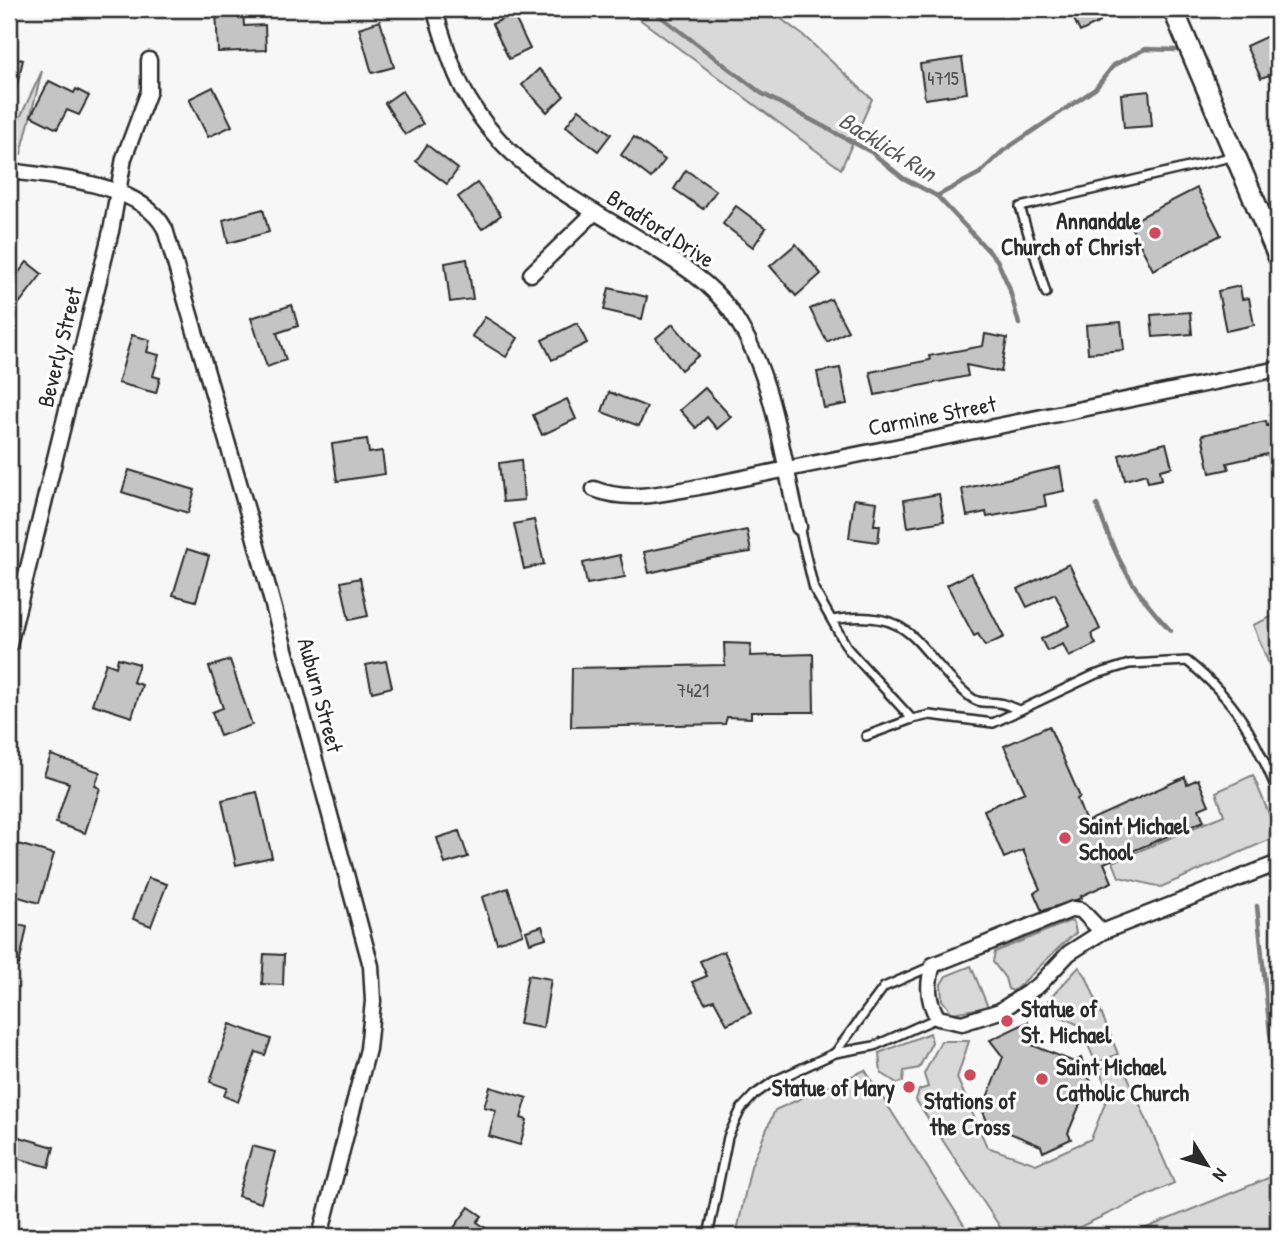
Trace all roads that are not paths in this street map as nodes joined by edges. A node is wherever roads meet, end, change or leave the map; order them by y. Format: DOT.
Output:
graph roads {
  1 [pos="434,9"];
  2 [pos="1173,9"];
  3 [pos="149,60"];
  4 [pos="1235,156"];
  5 [pos="9,170"];
  6 [pos="119,192"];
  7 [pos="596,212"];
  8 [pos="1278,256"];
  9 [pos="531,274"];
  10 [pos="1046,293"];
  11 [pos="1278,369"];
  12 [pos="785,468"];
  13 [pos="594,489"];
  14 [pos="799,527"];
  15 [pos="832,620"];
  16 [pos="9,645"];
  17 [pos="1019,710"];
  18 [pos="912,719"];
  19 [pos="866,736"];
  20 [pos="1278,793"];
  21 [pos="1278,863"];
  22 [pos="1102,932"];
  23 [pos="933,965"];
  24 [pos="938,1018"];
  25 [pos="835,1053"];
  26 [pos="320,1236"];
  27 [pos="708,1236"];
  1 -- 7 [label="street, Bradford Drive"];
  2 -- 4 [label="main road"];
  3 -- 6 [label="street, Beverly Street"];
  4 -- 8 [label="main road"];
  4 -- 10 [label="lane"];
  5 -- 6 [label="street, Auburn Street"];
  6 -- 16 [label="street, Beverly Street"];
  6 -- 26 [label="street, Auburn Street"];
  7 -- 9 [label="street"];
  7 -- 12 [label="street, Bradford Drive"];
  11 -- 12 [label="street, Carmine Street"];
  12 -- 13 [label="street, Carmine Street"];
  12 -- 14 [label="street, Bradford Drive"];
  14 -- 15 [label="lane"];
  15 -- 17 [label="lane"];
  15 -- 18 [label="lane"];
  17 -- 18 [label="lane"];
  17 -- 20 [label="lane"];
  18 -- 19 [label="lane"];
  21 -- 22 [label="street"];
  22 -- 23 [label="street"];
  22 -- 24 [label="street"];
  23 -- 24 [label="street"];
  23 -- 25 [label="lane"];
  24 -- 25 [label="lane"];
  25 -- 27 [label="lane"];
}
